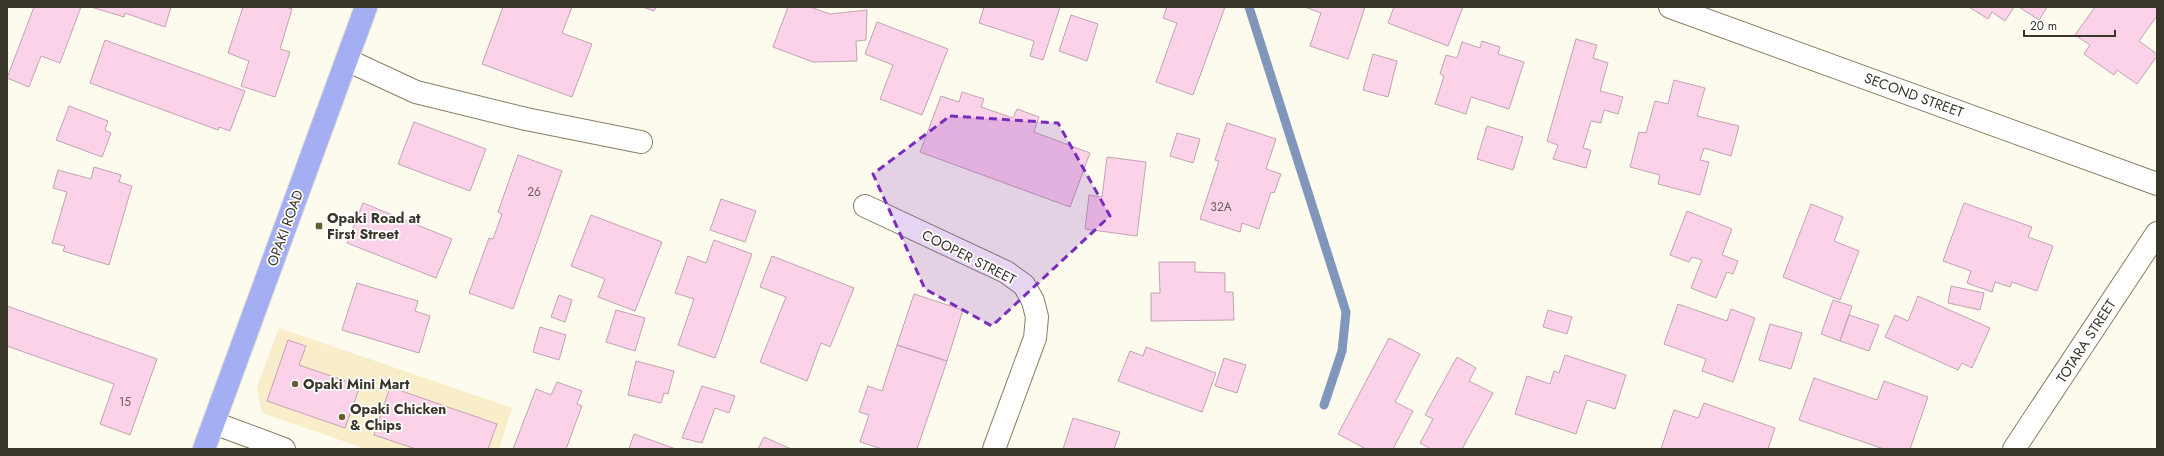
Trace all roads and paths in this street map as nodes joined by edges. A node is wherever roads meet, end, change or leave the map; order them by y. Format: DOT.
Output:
graph roads {
  1 [pos="366,7"];
  2 [pos="1670,7"];
  3 [pos="346,60"];
  4 [pos="641,142"];
  5 [pos="2157,184"];
  6 [pos="865,206"];
  7 [pos="2157,233"];
  8 [pos="214,423"];
  9 [pos="204,449"];
  10 [pos="284,449"];
  11 [pos="994,449"];
  12 [pos="2014,449"];
  1 -- 3 [label="highway, OPAKI ROAD"];
  2 -- 5 [label="street, SECOND STREET"];
  3 -- 4 [label="street"];
  3 -- 8 [label="highway, OPAKI ROAD"];
  6 -- 11 [label="street, COOPER STREET"];
  7 -- 12 [label="street, TOTARA STREET"];
  8 -- 9 [label="highway, OPAKI ROAD"];
  8 -- 10 [label="street"];
}
